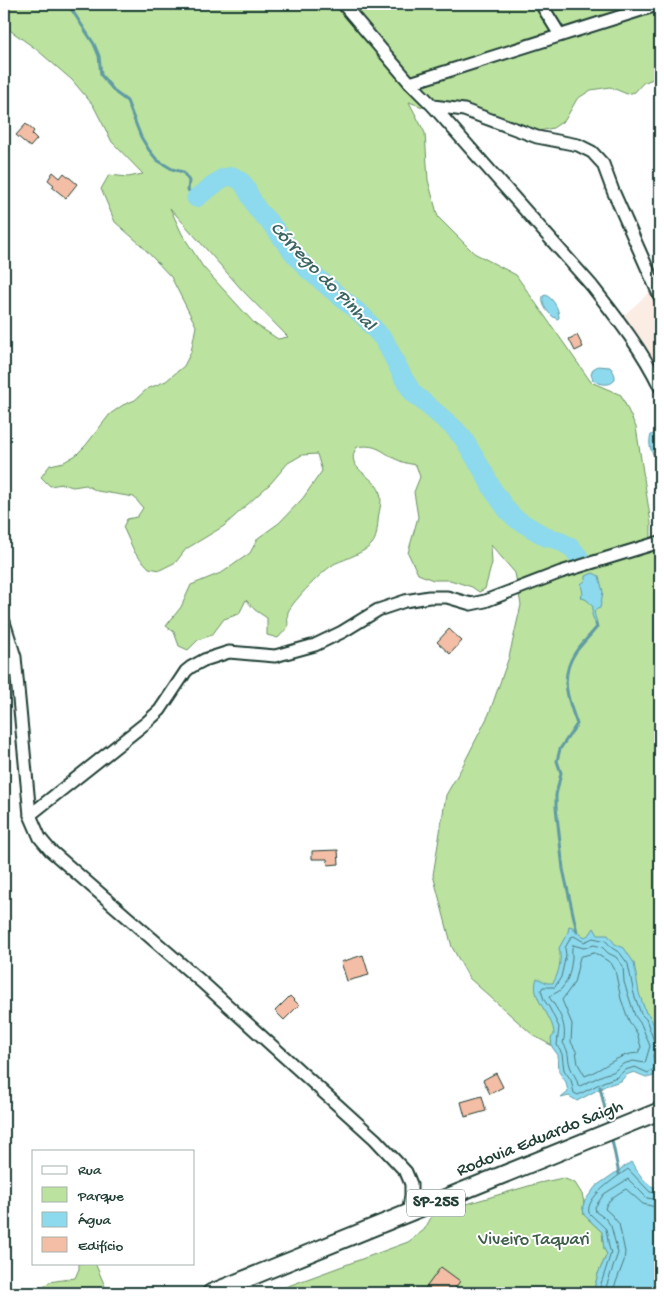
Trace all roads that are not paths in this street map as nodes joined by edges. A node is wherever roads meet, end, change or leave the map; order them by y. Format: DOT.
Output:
graph roads {
  1 [pos="344,4"];
  2 [pos="541,4"];
  3 [pos="653,5"];
  4 [pos="560,36"];
  5 [pos="410,83"];
  6 [pos="433,106"];
  7 [pos="660,298"];
  8 [pos="660,387"];
  9 [pos="660,542"];
  10 [pos="4,622"];
  11 [pos="30,815"];
  12 [pos="660,1111"];
  13 [pos="408,1215"];
  14 [pos="211,1293"];
  1 -- 5 [label="street"];
  2 -- 4 [label="street"];
  3 -- 4 [label="street"];
  4 -- 5 [label="street"];
  5 -- 6 [label="street"];
  6 -- 7 [label="street"];
  6 -- 8 [label="street"];
  9 -- 11 [label="street"];
  10 -- 11 [label="street"];
  11 -- 13 [label="street"];
  12 -- 13 [label="highway, Rodovia Eduardo Saigh / SP-255"];
  13 -- 14 [label="highway, Rodovia Eduardo Saigh / SP-255"];
}
